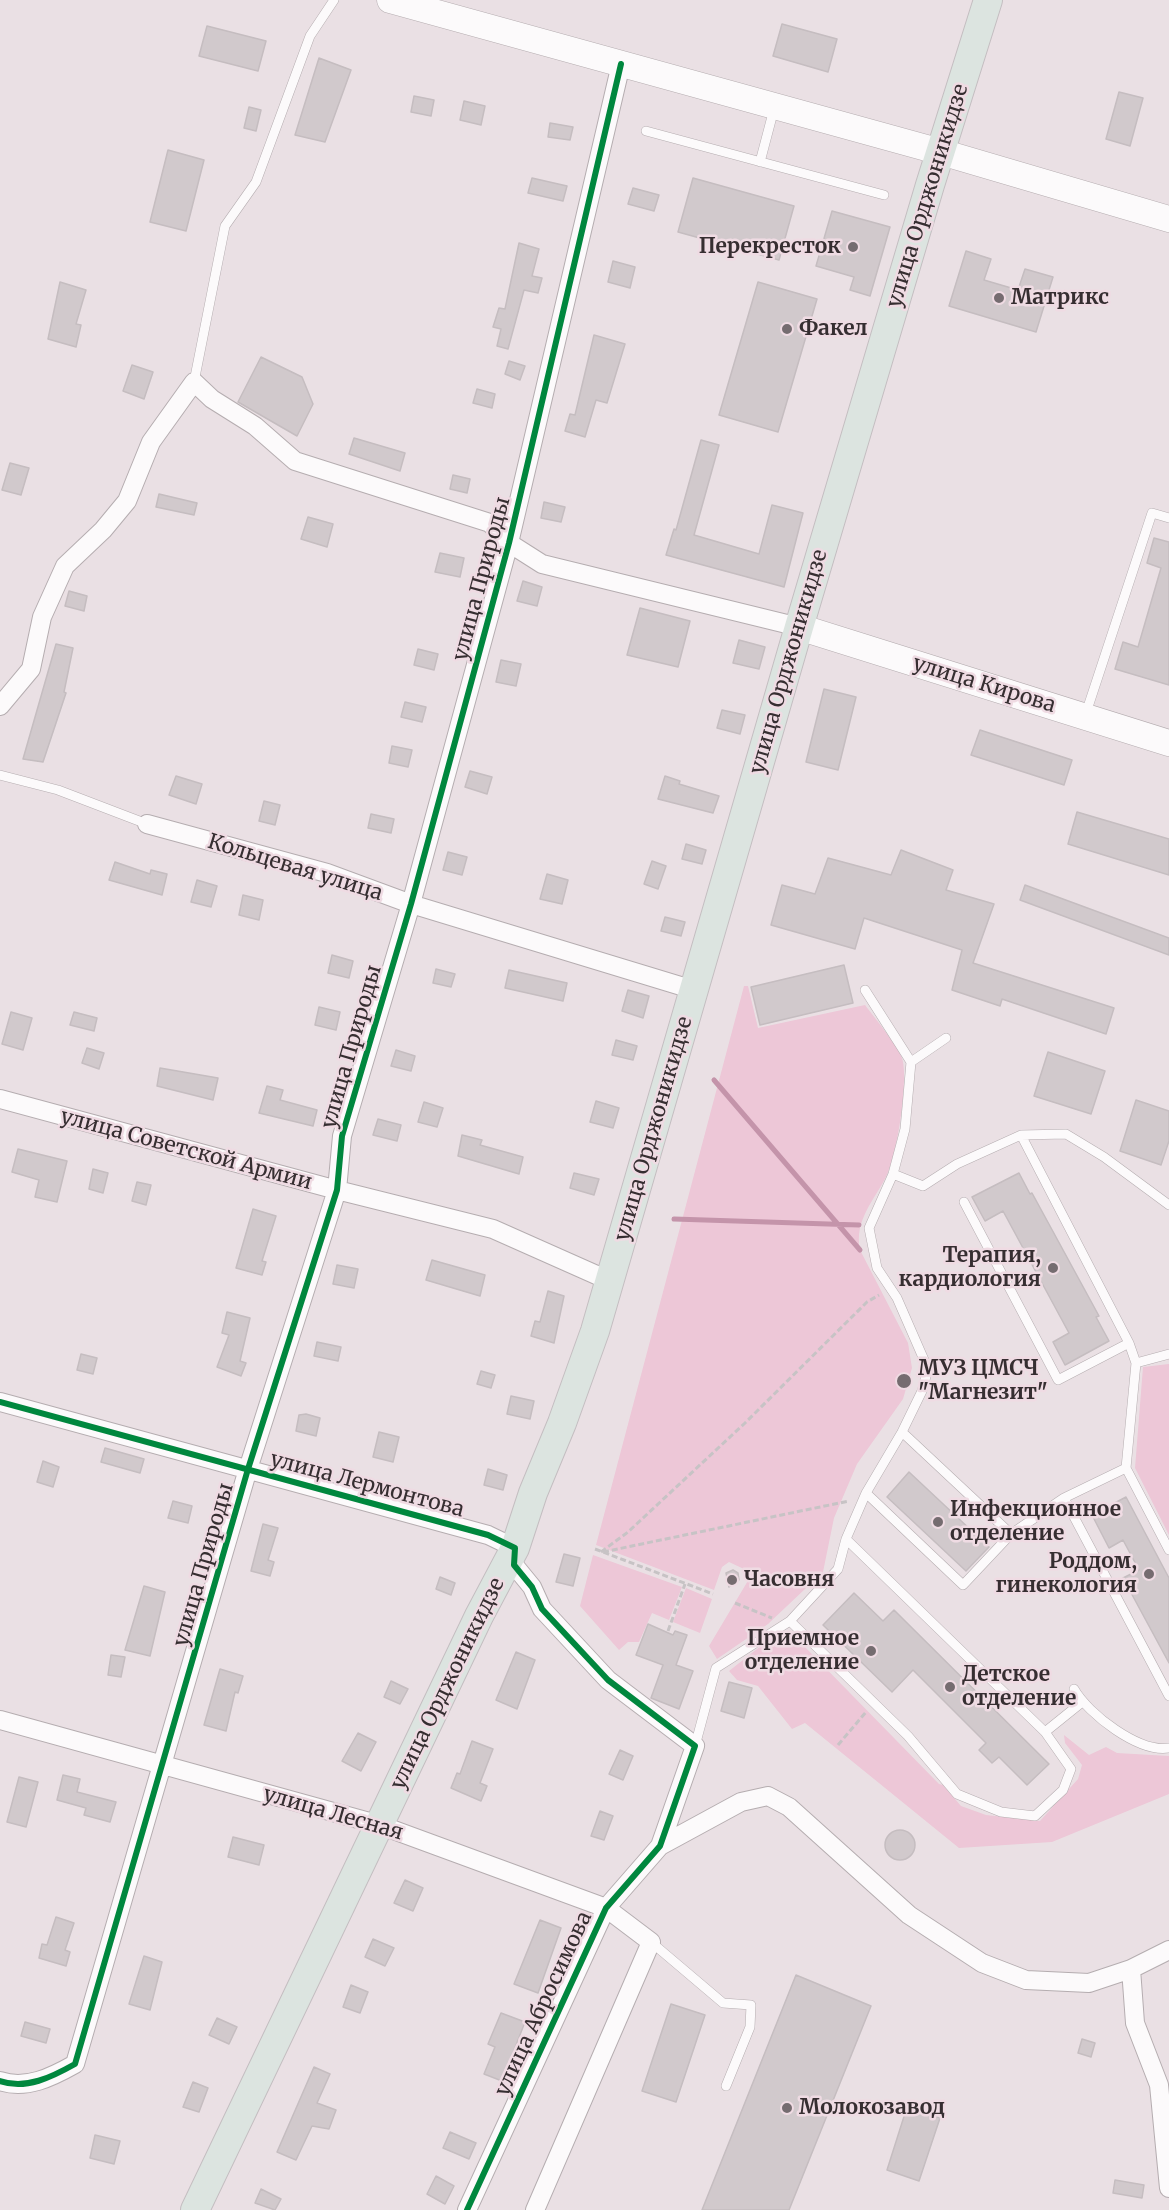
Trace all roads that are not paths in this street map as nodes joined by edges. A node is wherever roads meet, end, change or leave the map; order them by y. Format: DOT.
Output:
graph roads {
  1 [pos="334,0"];
  2 [pos="390,0"];
  3 [pos="988,0"];
  4 [pos="621,64"];
  5 [pos="774,106"];
  6 [pos="646,131"];
  7 [pos="941,152"];
  8 [pos="760,162"];
  9 [pos="884,195"];
  10 [pos="1169,219"];
  11 [pos="194,382"];
  12 [pos="1169,518"];
  13 [pos="509,543"];
  14 [pos="799,627"];
  15 [pos="0,706"];
  16 [pos="1085,716"];
  17 [pos="1169,742"];
  18 [pos="0,775"];
  19 [pos="147,824"];
  20 [pos="411,904"];
  21 [pos="694,990"];
  22 [pos="866,990"];
  23 [pos="946,1038"];
  24 [pos="911,1062"];
  25 [pos="0,1100"];
  26 [pos="1021,1135"];
  27 [pos="893,1174"];
  28 [pos="337,1190"];
  29 [pos="964,1202"];
  30 [pos="1169,1205"];
  31 [pos="610,1281"];
  32 [pos="1129,1343"];
  33 [pos="1169,1354"];
  34 [pos="1136,1362"];
  35 [pos="0,1402"];
  36 [pos="902,1432"];
  37 [pos="1126,1468"];
  38 [pos="248,1469"];
  39 [pos="865,1495"];
  40 [pos="1064,1498"];
  41 [pos="1011,1534"];
  42 [pos="846,1539"];
  43 [pos="515,1548"];
  44 [pos="1169,1550"];
  45 [pos="787,1622"];
  46 [pos="1074,1689"];
  47 [pos="1169,1696"];
  48 [pos="1081,1703"];
  49 [pos="0,1720"];
  50 [pos="1045,1732"];
  51 [pos="695,1746"];
  52 [pos="1169,1748"];
  53 [pos="164,1765"];
  54 [pos="380,1825"];
  55 [pos="660,1846"];
  56 [pos="606,1908"];
  57 [pos="651,1942"];
  58 [pos="1169,1950"];
  59 [pos="1131,1970"];
  60 [pos="0,2081"];
  61 [pos="726,2086"];
  62 [pos="1169,2188"];
  63 [pos="195,2210"];
  64 [pos="467,2210"];
  65 [pos="535,2210"];
  1 -- 11 [label="lane"];
  2 -- 4 [label="street"];
  3 -- 7 [label="main road, улица Орджоникидзе"];
  4 -- 5 [label="street"];
  4 -- 13 [label="street, улица Природы"];
  5 -- 7 [label="street"];
  5 -- 8 [label="lane"];
  6 -- 8 [label="lane"];
  7 -- 10 [label="street"];
  7 -- 14 [label="main road, улица Орджоникидзе"];
  8 -- 9 [label="lane"];
  11 -- 13 [label="street"];
  11 -- 15 [label="street"];
  12 -- 16 [label="lane"];
  13 -- 14 [label="street"];
  13 -- 20 [label="street, улица Природы"];
  14 -- 16 [label="street, улица Кирова"];
  14 -- 21 [label="main road, улица Орджоникидзе"];
  16 -- 17 [label="street, улица Кирова"];
  18 -- 19 [label="lane, Кольцевая улица"];
  19 -- 20 [label="street, Кольцевая улица"];
  20 -- 21 [label="street, Кольцевая улица"];
  20 -- 28 [label="street, улица Природы"];
  21 -- 31 [label="main road, улица Орджоникидзе"];
  22 -- 24 [label="lane"];
  23 -- 24 [label="lane"];
  24 -- 27 [label="lane"];
  25 -- 28 [label="street, улица Советской Армии"];
  26 -- 27 [label="lane"];
  26 -- 30 [label="lane"];
  26 -- 32 [label="lane"];
  27 -- 36 [label="lane"];
  28 -- 31 [label="street, улица Советской Армии"];
  28 -- 38 [label="street, улица Природы"];
  29 -- 32 [label="lane"];
  31 -- 43 [label="main road, улица Орджоникидзе"];
  32 -- 34 [label="lane"];
  33 -- 34 [label="lane"];
  34 -- 37 [label="lane"];
  35 -- 38 [label="street, улица Лермонтова"];
  36 -- 39 [label="lane"];
  36 -- 41 [label="lane"];
  37 -- 40 [label="lane"];
  37 -- 44 [label="lane"];
  38 -- 43 [label="street, улица Лермонтова"];
  38 -- 53 [label="street, улица Природы"];
  39 -- 41 [label="lane"];
  39 -- 42 [label="lane"];
  40 -- 41 [label="lane"];
  40 -- 47 [label="lane"];
  42 -- 45 [label="lane"];
  42 -- 50 [label="lane"];
  43 -- 51 [label="street"];
  43 -- 54 [label="main road, улица Орджоникидзе"];
  45 -- 50 [label="lane"];
  45 -- 51 [label="lane"];
  46 -- 48 [label="lane"];
  48 -- 50 [label="lane"];
  48 -- 52 [label="lane"];
  49 -- 53 [label="street, улица Лесная"];
  51 -- 55 [label="street, улица Абросимова"];
  53 -- 54 [label="street, улица Лесная"];
  53 -- 60 [label="street, улица Природы"];
  54 -- 56 [label="street, улица Лесная"];
  54 -- 63 [label="main road, улица Орджоникидзе"];
  55 -- 56 [label="street, улица Абросимова"];
  55 -- 59 [label="street"];
  56 -- 57 [label="street, улица Лесная"];
  56 -- 64 [label="street, улица Абросимова"];
  57 -- 61 [label="lane"];
  57 -- 65 [label="street"];
  58 -- 59 [label="street"];
  59 -- 62 [label="street"];
}
